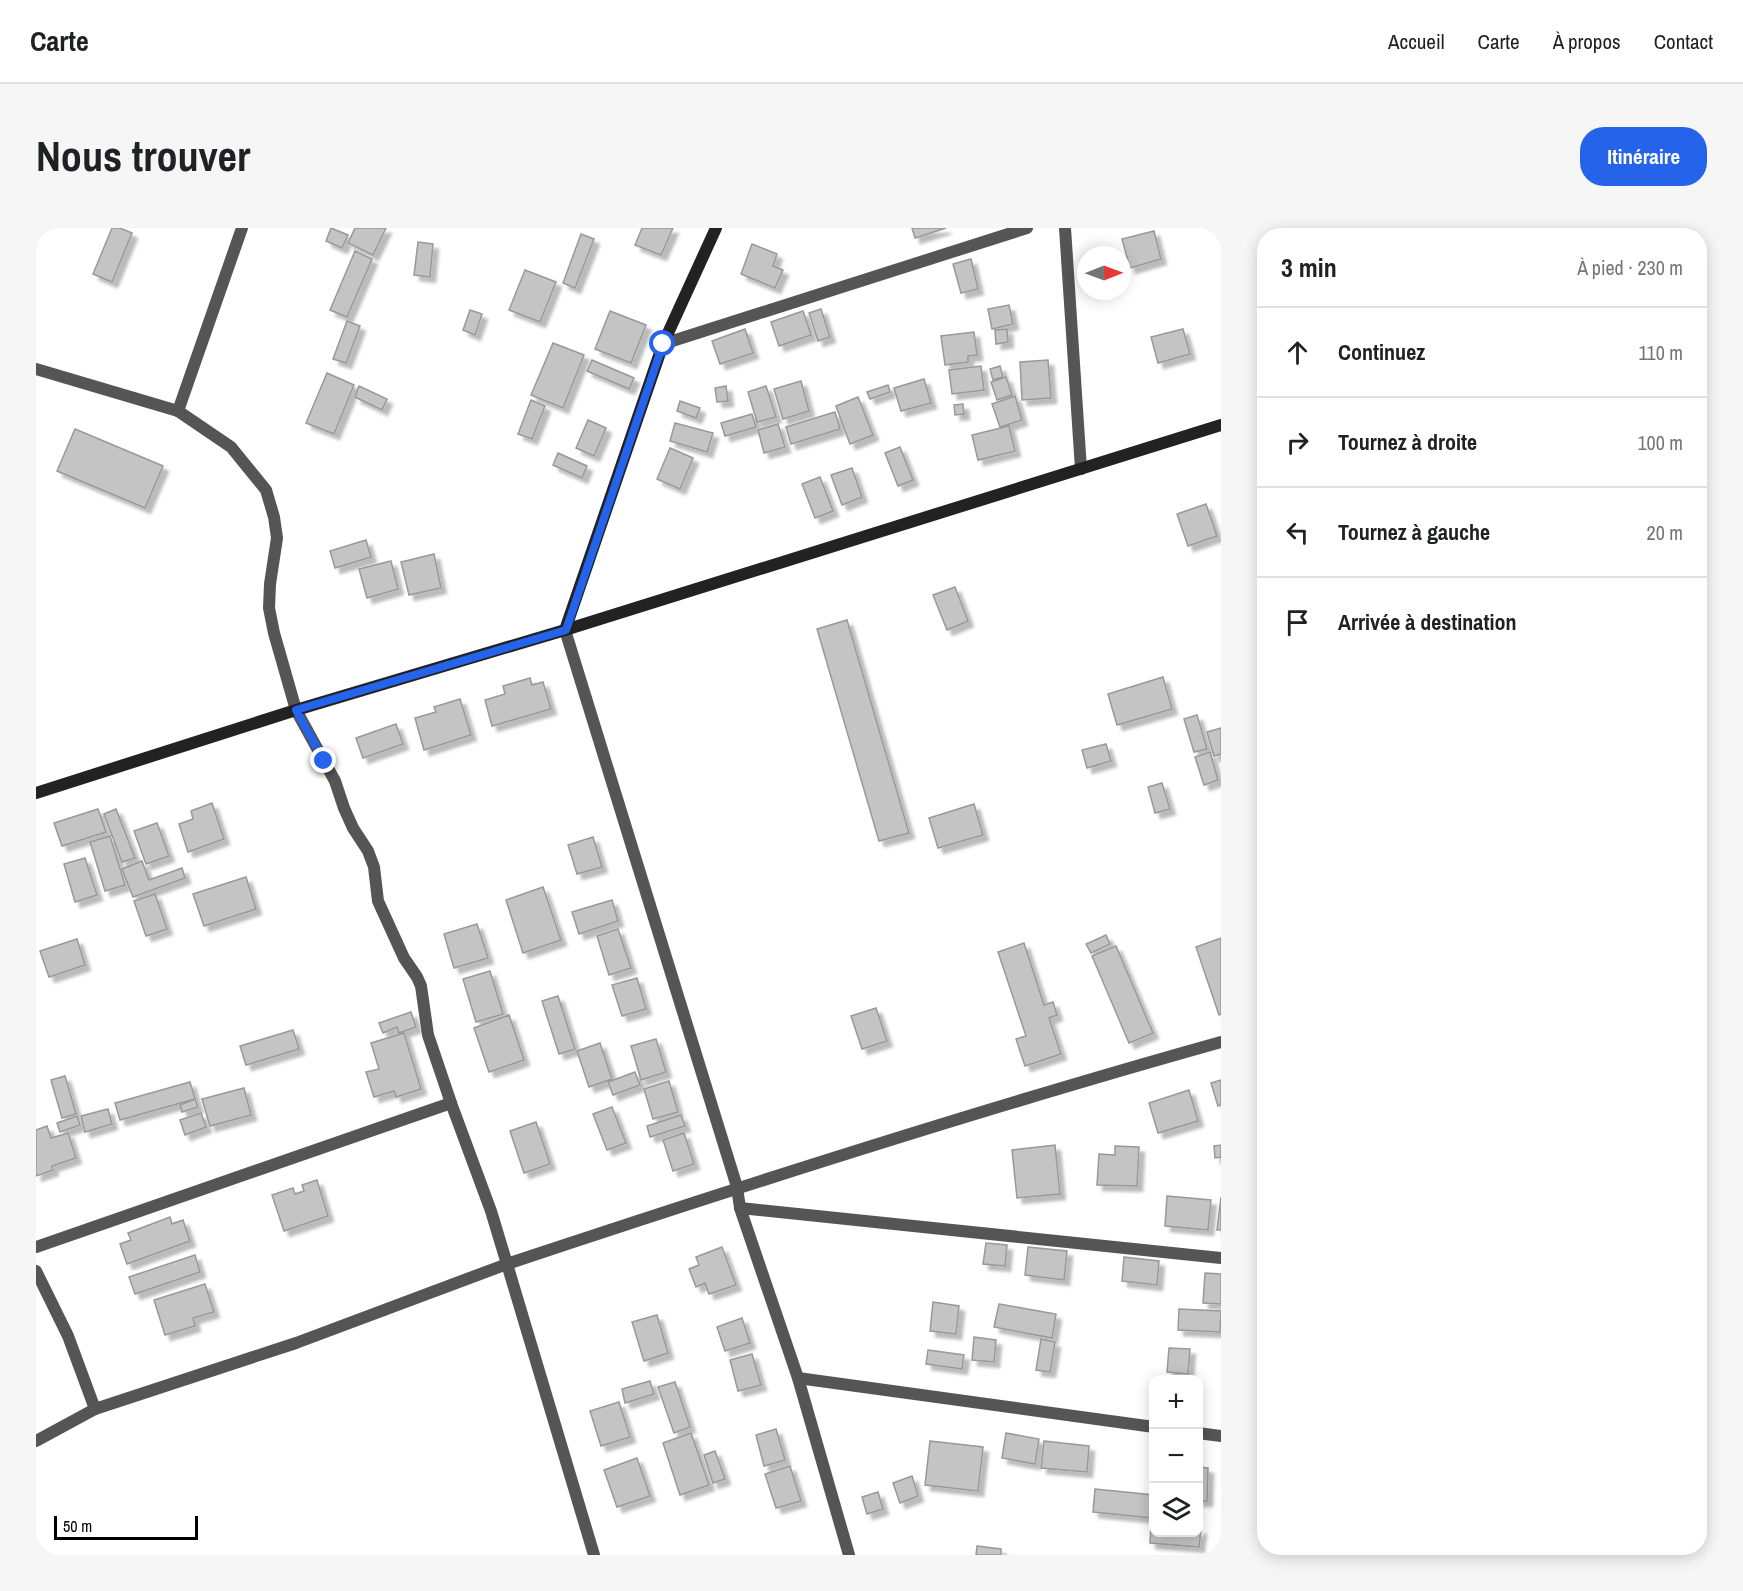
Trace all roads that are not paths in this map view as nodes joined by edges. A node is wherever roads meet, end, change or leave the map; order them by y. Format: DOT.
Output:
graph roads {
  1 [pos="242,228"];
  2 [pos="716,228"];
  3 [pos="1027,228"];
  4 [pos="1065,228"];
  5 [pos="663,344"];
  6 [pos="36,369"];
  7 [pos="178,411"];
  8 [pos="1221,426"];
  9 [pos="1081,470"];
  10 [pos="566,630"];
  11 [pos="296,710"];
  12 [pos="36,792"];
  13 [pos="1221,1042"];
  14 [pos="451,1103"];
  15 [pos="737,1187"];
  16 [pos="740,1208"];
  17 [pos="36,1247"];
  18 [pos="1221,1258"];
  19 [pos="507,1264"];
  20 [pos="36,1270"];
  21 [pos="798,1378"];
  22 [pos="95,1409"];
  23 [pos="1149,1426"];
  24 [pos="1203,1434"];
  25 [pos="1221,1436"];
  26 [pos="36,1441"];
  27 [pos="594,1555"];
  28 [pos="849,1555"];
  1 -- 7 [label="street"];
  2 -- 5 [label="street"];
  3 -- 5 [label="street"];
  4 -- 9 [label="street"];
  5 -- 10 [label="street"];
  6 -- 7 [label="street"];
  7 -- 11 [label="street"];
  8 -- 9 [label="street"];
  9 -- 10 [label="street"];
  10 -- 11 [label="street"];
  10 -- 15 [label="street"];
  11 -- 12 [label="street"];
  11 -- 14 [label="street"];
  13 -- 15 [label="street"];
  14 -- 17 [label="street"];
  14 -- 19 [label="street"];
  15 -- 16 [label="street"];
  15 -- 19 [label="street"];
  16 -- 18 [label="street"];
  16 -- 21 [label="street"];
  19 -- 22 [label="street"];
  19 -- 27 [label="street"];
  20 -- 22 [label="street"];
  21 -- 23 [label="street"];
  21 -- 28 [label="street"];
  22 -- 26 [label="street"];
  24 -- 25 [label="street"];
}
